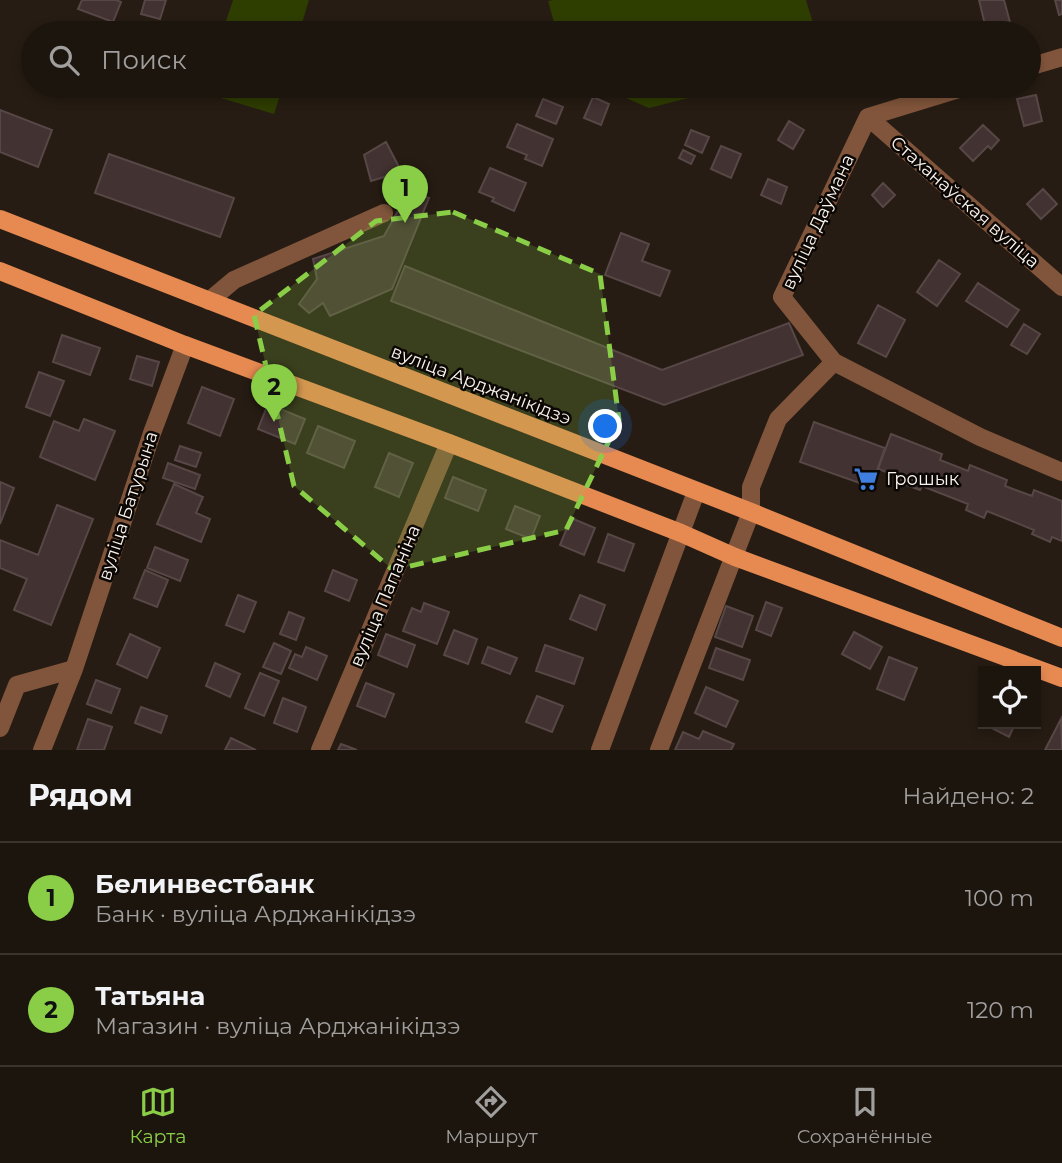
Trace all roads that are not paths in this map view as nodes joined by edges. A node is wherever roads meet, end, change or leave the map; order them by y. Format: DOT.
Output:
graph roads {
  1 [pos="1062,57"];
  2 [pos="1041,63"];
  3 [pos="930,98"];
  4 [pos="868,117"];
  5 [pos="384,213"];
  6 [pos="0,219"];
  7 [pos="0,271"];
  8 [pos="1062,287"];
  9 [pos="209,301"];
  10 [pos="185,345"];
  11 [pos="834,362"];
  12 [pos="449,443"];
  13 [pos="1062,472"];
  14 [pos="696,492"];
  15 [pos="751,512"];
  16 [pos="681,533"];
  17 [pos="734,557"];
  18 [pos="1062,638"];
  19 [pos="74,669"];
  20 [pos="1062,678"];
  21 [pos="0,728"];
  22 [pos="42,750"];
  23 [pos="320,750"];
  24 [pos="600,750"];
  25 [pos="659,750"];
  1 -- 2 [label="street"];
  3 -- 4 [label="street"];
  4 -- 8 [label="street, Стаханаўская вуліца"];
  4 -- 11 [label="street, вуліца Даўмана"];
  5 -- 9 [label="street"];
  6 -- 9 [label="main road, вуліца Арджанікідзэ"];
  7 -- 10 [label="main road"];
  9 -- 14 [label="main road, вуліца Арджанікідзэ"];
  10 -- 12 [label="main road"];
  10 -- 19 [label="street, вуліца Батурына"];
  11 -- 13 [label="street"];
  11 -- 15 [label="street"];
  12 -- 16 [label="main road"];
  12 -- 23 [label="street, вуліца Папаніна"];
  14 -- 15 [label="main road, вуліца Арджанікідзэ"];
  14 -- 16 [label="street"];
  15 -- 17 [label="street"];
  15 -- 18 [label="main road, вуліца Арджанікідзэ"];
  16 -- 17 [label="main road"];
  16 -- 24 [label="street"];
  17 -- 20 [label="main road"];
  17 -- 25 [label="street"];
  19 -- 21 [label="street"];
  19 -- 22 [label="street, вуліца Батурына"];
}
